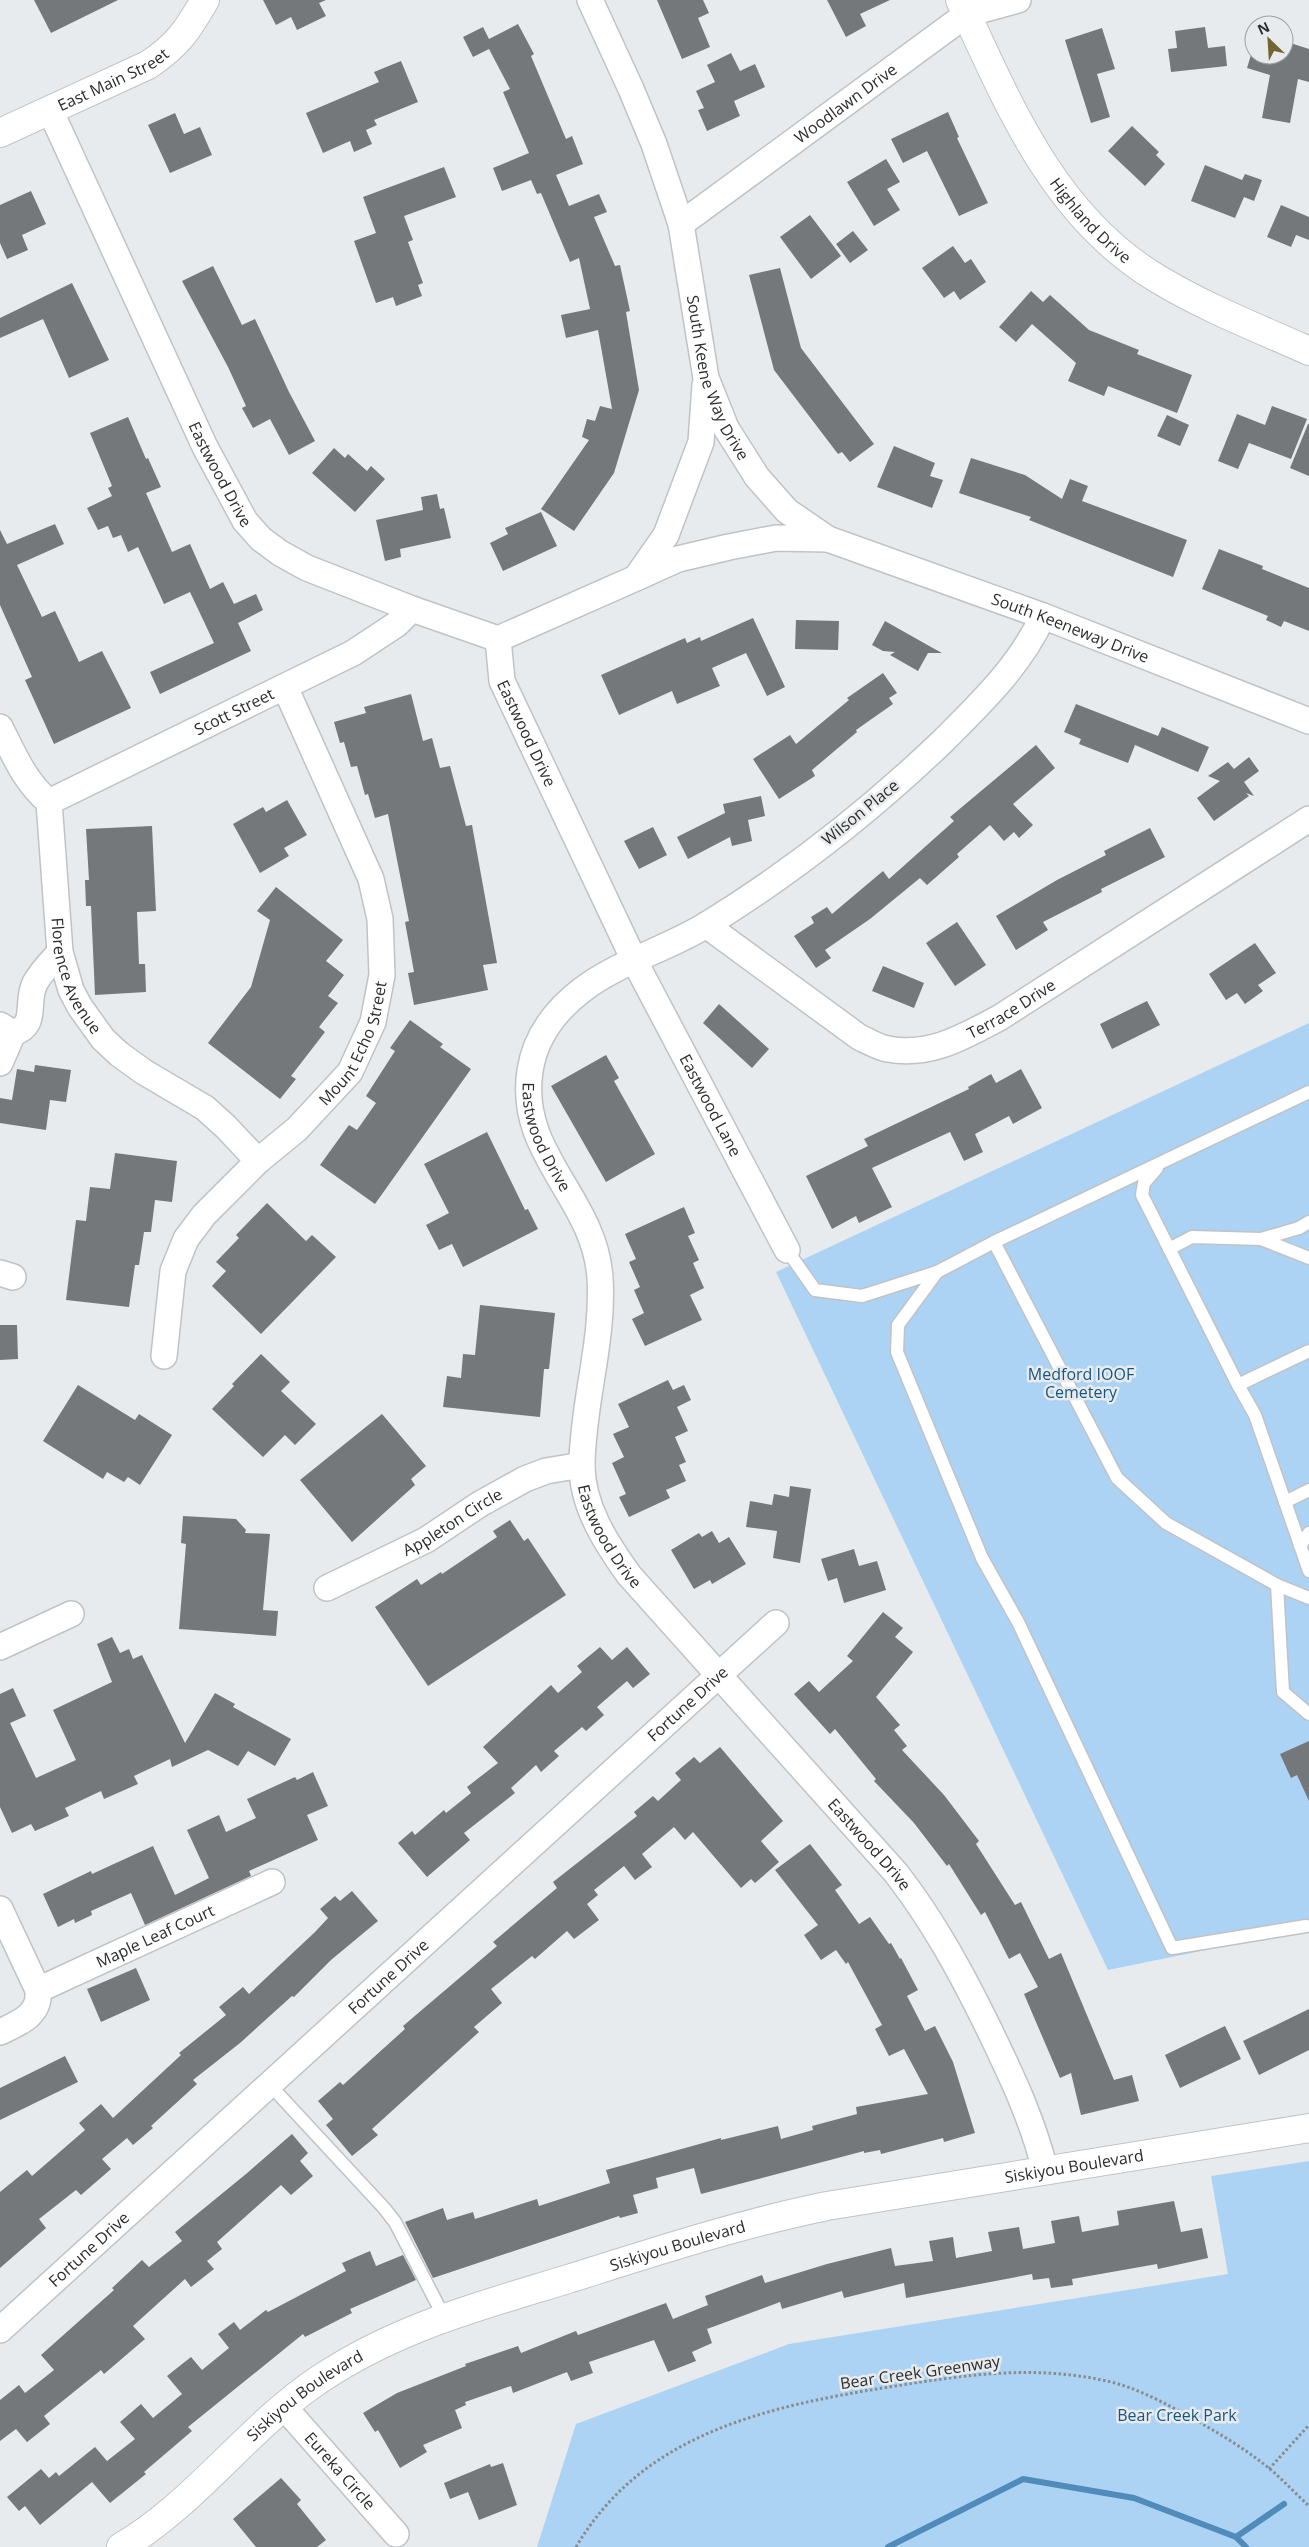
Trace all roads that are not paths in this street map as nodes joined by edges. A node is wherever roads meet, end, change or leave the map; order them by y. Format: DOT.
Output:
graph roads {
  1 [pos="205,0"];
  2 [pos="590,0"];
  3 [pos="1018,0"];
  4 [pos="963,7"];
  5 [pos="50,110"];
  6 [pos="0,133"];
  7 [pos="681,224"];
  8 [pos="1309,351"];
  9 [pos="706,378"];
  10 [pos="828,539"];
  11 [pos="636,578"];
  12 [pos="412,609"];
  13 [pos="1043,616"];
  14 [pos="498,639"];
  15 [pos="284,687"];
  16 [pos="1309,721"];
  17 [pos="0,727"];
  18 [pos="49,802"];
  19 [pos="1309,819"];
  20 [pos="706,925"];
  21 [pos="60,952"];
  22 [pos="634,960"];
  23 [pos="6,1029"];
  24 [pos="0,1063"];
  25 [pos="1309,1092"];
  26 [pos="258,1161"];
  27 [pos="1162,1162"];
  28 [pos="1309,1222"];
  29 [pos="1260,1239"];
  30 [pos="994,1242"];
  31 [pos="1169,1249"];
  32 [pos="787,1250"];
  33 [pos="1309,1258"];
  34 [pos="937,1272"];
  35 [pos="1309,1351"];
  36 [pos="164,1356"];
  37 [pos="1238,1385"];
  38 [pos="582,1465"];
  39 [pos="1309,1490"];
  40 [pos="1285,1502"];
  41 [pos="1309,1533"];
  42 [pos="1300,1546"];
  43 [pos="1309,1572"];
  44 [pos="1277,1585"];
  45 [pos="327,1588"];
  46 [pos="1309,1598"];
  47 [pos="71,1614"];
  48 [pos="776,1623"];
  49 [pos="0,1647"];
  50 [pos="718,1676"];
  51 [pos="1309,1714"];
  52 [pos="272,1882"];
  53 [pos="0,1909"];
  54 [pos="1306,1926"];
  55 [pos="38,1990"];
  56 [pos="0,2032"];
  57 [pos="270,2085"];
  58 [pos="1309,2128"];
  59 [pos="1045,2170"];
  60 [pos="444,2317"];
  61 [pos="0,2330"];
  62 [pos="284,2407"];
  63 [pos="396,2534"];
  64 [pos="121,2547"];
  1 -- 5 [label="street, East Main Street"];
  2 -- 7 [label="street, South Keene Way Drive"];
  3 -- 4 [label="street, Woodlawn Drive"];
  4 -- 7 [label="street, Woodlawn Drive"];
  4 -- 8 [label="street, Highland Drive"];
  5 -- 6 [label="street, East Main Street"];
  5 -- 12 [label="street, Eastwood Drive"];
  7 -- 9 [label="street, South Keene Way Drive"];
  9 -- 10 [label="street, South Keene Way Drive"];
  9 -- 11 [label="street"];
  10 -- 11 [label="street"];
  10 -- 13 [label="street, South Keeneway Drive"];
  11 -- 14 [label="street"];
  12 -- 14 [label="street, Eastwood Drive"];
  12 -- 15 [label="street, Scott Street"];
  13 -- 16 [label="street, South Keeneway Drive"];
  13 -- 20 [label="street, Wilson Place"];
  14 -- 22 [label="street, Eastwood Drive"];
  15 -- 18 [label="street, Scott Street"];
  15 -- 26 [label="street, Mount Echo Street"];
  17 -- 18 [label="street"];
  18 -- 21 [label="street, Florence Avenue"];
  19 -- 20 [label="street, Terrace Drive"];
  20 -- 22 [label="street, Wilson Place"];
  21 -- 23 [label="street"];
  21 -- 26 [label="street, Florence Avenue"];
  22 -- 32 [label="street, Eastwood Lane"];
  22 -- 38 [label="street, Eastwood Drive"];
  23 -- 24 [label="street"];
  25 -- 27 [label="lane"];
  26 -- 36 [label="street, Mount Echo Street"];
  27 -- 30 [label="lane"];
  27 -- 31 [label="lane"];
  28 -- 29 [label="lane"];
  29 -- 31 [label="lane"];
  29 -- 33 [label="lane"];
  30 -- 34 [label="lane"];
  30 -- 44 [label="lane"];
  31 -- 37 [label="lane"];
  32 -- 34 [label="lane"];
  34 -- 54 [label="lane"];
  35 -- 37 [label="lane"];
  37 -- 40 [label="lane"];
  38 -- 45 [label="street, Appleton Circle"];
  38 -- 50 [label="street, Eastwood Drive"];
  39 -- 40 [label="lane"];
  40 -- 42 [label="lane"];
  41 -- 42 [label="lane"];
  42 -- 43 [label="lane"];
  44 -- 46 [label="lane"];
  44 -- 51 [label="lane"];
  47 -- 49 [label="street"];
  48 -- 50 [label="street, Fortune Drive"];
  50 -- 57 [label="street, Fortune Drive"];
  50 -- 59 [label="street, Eastwood Drive"];
  52 -- 55 [label="street, Maple Leaf Court"];
  53 -- 55 [label="street"];
  55 -- 56 [label="street"];
  57 -- 60 [label="lane"];
  57 -- 61 [label="street, Fortune Drive"];
  58 -- 59 [label="street, Siskiyou Boulevard"];
  59 -- 60 [label="street, Siskiyou Boulevard"];
  60 -- 62 [label="street, Siskiyou Boulevard"];
  62 -- 63 [label="street, Eureka Circle"];
  62 -- 64 [label="street, Siskiyou Boulevard"];
}
